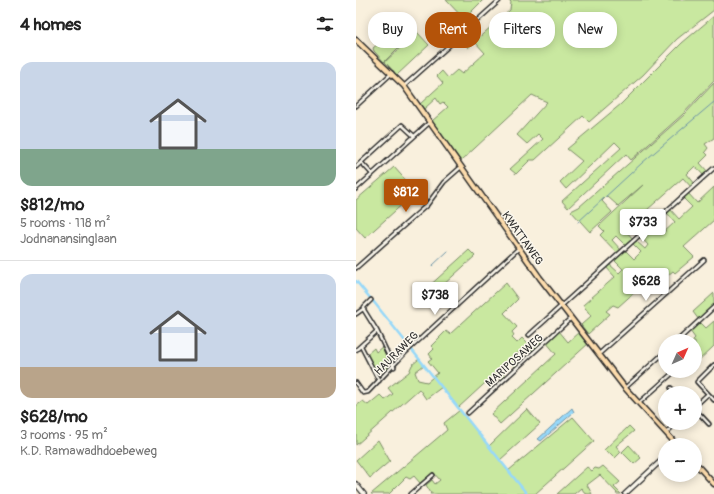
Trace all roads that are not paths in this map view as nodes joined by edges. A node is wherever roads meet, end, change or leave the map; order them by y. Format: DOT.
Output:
graph roads {
  1 [pos="499,2"];
  2 [pos="356,40"];
  3 [pos="392,73"];
  4 [pos="404,86"];
  5 [pos="356,106"];
  6 [pos="430,122"];
  7 [pos="414,136"];
  8 [pos="361,162"];
  9 [pos="356,167"];
  10 [pos="462,167"];
  11 [pos="714,168"];
  12 [pos="372,174"];
  13 [pos="356,189"];
  14 [pos="519,248"];
  15 [pos="704,260"];
  16 [pos="356,268"];
  17 [pos="371,300"];
  18 [pos="562,306"];
  19 [pos="714,307"];
  20 [pos="363,308"];
  21 [pos="356,314"];
  22 [pos="571,318"];
  23 [pos="377,331"];
  24 [pos="685,334"];
  25 [pos="529,335"];
  26 [pos="361,346"];
  27 [pos="356,350"];
  28 [pos="599,354"];
  29 [pos="658,358"];
  30 [pos="714,365"];
  31 [pos="394,367"];
  32 [pos="667,378"];
  33 [pos="379,381"];
  34 [pos="356,384"];
  35 [pos="625,388"];
  36 [pos="708,394"];
  37 [pos="702,400"];
  38 [pos="714,400"];
  39 [pos="639,403"];
  40 [pos="468,413"];
  41 [pos="702,416"];
  42 [pos="709,424"];
  43 [pos="666,432"];
  44 [pos="671,438"];
  45 [pos="658,463"];
  46 [pos="702,471"];
  47 [pos="432,475"];
  48 [pos="356,484"];
  49 [pos="714,484"];
  50 [pos="364,494"];
  51 [pos="410,494"];
  52 [pos="625,494"];
  1 -- 4 [label="street"];
  2 -- 3 [label="main road, KWATTAWEG"];
  3 -- 4 [label="main road, KWATTAWEG"];
  3 -- 5 [label="street"];
  4 -- 6 [label="main road, KWATTAWEG"];
  6 -- 7 [label="street"];
  6 -- 10 [label="main road, KWATTAWEG"];
  7 -- 8 [label="street"];
  7 -- 12 [label="street"];
  8 -- 9 [label="street"];
  8 -- 12 [label="street"];
  10 -- 14 [label="main road, KWATTAWEG"];
  10 -- 16 [label="street"];
  11 -- 18 [label="street"];
  12 -- 13 [label="street"];
  14 -- 18 [label="main road, KWATTAWEG"];
  14 -- 31 [label="street, HAURAWEG"];
  15 -- 28 [label="street"];
  17 -- 20 [label="street"];
  18 -- 22 [label="main road, KWATTAWEG"];
  18 -- 25 [label="street"];
  19 -- 24 [label="street"];
  20 -- 21 [label="street"];
  20 -- 23 [label="street"];
  22 -- 28 [label="main road, KWATTAWEG"];
  22 -- 40 [label="street, MARIPOSAWEG"];
  23 -- 26 [label="street"];
  23 -- 31 [label="street"];
  26 -- 27 [label="street"];
  26 -- 33 [label="street"];
  28 -- 35 [label="main road, KWATTAWEG"];
  29 -- 35 [label="street"];
  30 -- 36 [label="street"];
  31 -- 33 [label="street, HAURAWEG"];
  32 -- 39 [label="street"];
  33 -- 34 [label="street, HAURAWEG"];
  35 -- 39 [label="main road, KWATTAWEG"];
  36 -- 37 [label="street"];
  36 -- 38 [label="street"];
  39 -- 43 [label="main road, KWATTAWEG"];
  41 -- 42 [label="street"];
  43 -- 44 [label="main road, KWATTAWEG"];
  45 -- 52 [label="street"];
  46 -- 49 [label="main road"];
  47 -- 51 [label="street"];
  48 -- 50 [label="street"];
}
